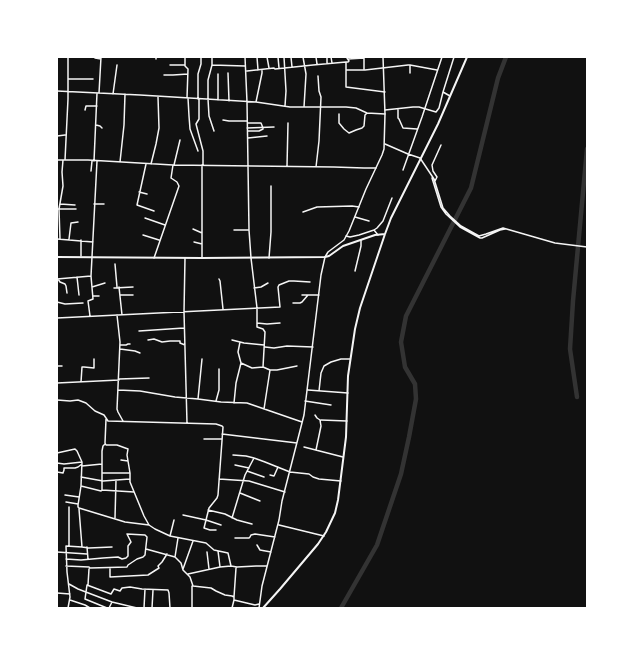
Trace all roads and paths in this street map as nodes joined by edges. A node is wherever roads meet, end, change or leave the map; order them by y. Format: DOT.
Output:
graph roads {
  1 [pos="68,57"];
  2 [pos="185,57"];
  3 [pos="201,57"];
  4 [pos="212,57"];
  5 [pos="245,57"];
  6 [pos="257,57"];
  7 [pos="267,57"];
  8 [pos="278,57"];
  9 [pos="284,57"];
  10 [pos="291,57"];
  11 [pos="303,57"];
  12 [pos="316,57"];
  13 [pos="327,57"];
  14 [pos="331,57"];
  15 [pos="383,57"];
  16 [pos="386,57"];
  17 [pos="442,57"];
  18 [pos="454,57"];
  19 [pos="467,57"];
  20 [pos="95,58"];
  21 [pos="348,58"];
  22 [pos="364,58"];
  23 [pos="101,59"];
  24 [pos="105,60"];
  25 [pos="346,62"];
  26 [pos="327,63"];
  27 [pos="332,63"];
  28 [pos="317,64"];
  29 [pos="170,65"];
  30 [pos="185,65"];
  31 [pos="212,65"];
  32 [pos="304,65"];
  33 [pos="410,65"];
  34 [pos="117,66"];
  35 [pos="245,66"];
  36 [pos="285,67"];
  37 [pos="292,67"];
  38 [pos="269,68"];
  39 [pos="279,68"];
  40 [pos="383,68"];
  41 [pos="258,70"];
  42 [pos="262,70"];
  43 [pos="346,70"];
  44 [pos="364,70"];
  45 [pos="438,70"];
  46 [pos="246,72"];
  47 [pos="228,73"];
  48 [pos="410,73"];
  49 [pos="188,74"];
  50 [pos="218,74"];
  51 [pos="164,75"];
  52 [pos="318,76"];
  53 [pos="68,79"];
  54 [pos="93,79"];
  55 [pos="57,91"];
  56 [pos="68,92"];
  57 [pos="385,92"];
  58 [pos="443,92"];
  59 [pos="98,93"];
  60 [pos="113,94"];
  61 [pos="124,94"];
  62 [pos="158,96"];
  63 [pos="450,96"];
  64 [pos="188,98"];
  65 [pos="198,99"];
  66 [pos="208,100"];
  67 [pos="218,100"];
  68 [pos="229,101"];
  69 [pos="247,102"];
  70 [pos="256,102"];
  71 [pos="97,106"];
  72 [pos="284,106"];
  73 [pos="304,107"];
  74 [pos="320,107"];
  75 [pos="424,108"];
  76 [pos="398,109"];
  77 [pos="85,110"];
  78 [pos="385,110"];
  79 [pos="366,113"];
  80 [pos="339,114"];
  81 [pos="385,114"];
  82 [pos="223,120"];
  83 [pos="247,122"];
  84 [pos="288,123"];
  85 [pos="96,125"];
  86 [pos="274,127"];
  87 [pos="102,128"];
  88 [pos="263,128"];
  89 [pos="417,129"];
  90 [pos="247,130"];
  91 [pos="214,131"];
  92 [pos="259,131"];
  93 [pos="66,135"];
  94 [pos="57,136"];
  95 [pos="267,136"];
  96 [pos="259,137"];
  97 [pos="248,138"];
  98 [pos="180,140"];
  99 [pos="384,144"];
  100 [pos="441,145"];
  101 [pos="198,151"];
  102 [pos="408,154"];
  103 [pos="420,158"];
  104 [pos="57,160"];
  105 [pos="64,160"];
  106 [pos="94,161"];
  107 [pos="120,162"];
  108 [pos="146,164"];
  109 [pos="151,164"];
  110 [pos="174,165"];
  111 [pos="202,165"];
  112 [pos="249,166"];
  113 [pos="287,166"];
  114 [pos="316,167"];
  115 [pos="376,168"];
  116 [pos="403,170"];
  117 [pos="91,171"];
  118 [pos="432,176"];
  119 [pos="435,181"];
  120 [pos="271,186"];
  121 [pos="139,192"];
  122 [pos="147,194"];
  123 [pos="392,198"];
  124 [pos="60,204"];
  125 [pos="94,204"];
  126 [pos="104,204"];
  127 [pos="74,205"];
  128 [pos="359,207"];
  129 [pos="58,209"];
  130 [pos="76,209"];
  131 [pos="154,211"];
  132 [pos="303,212"];
  133 [pos="145,218"];
  134 [pos="355,218"];
  135 [pos="453,220"];
  136 [pos="369,221"];
  137 [pos="78,222"];
  138 [pos="165,224"];
  139 [pos="193,229"];
  140 [pos="234,230"];
  141 [pos="249,230"];
  142 [pos="374,230"];
  143 [pos="202,233"];
  144 [pos="385,234"];
  145 [pos="143,235"];
  146 [pos="378,235"];
  147 [pos="346,236"];
  148 [pos="58,239"];
  149 [pos="69,239"];
  150 [pos="81,240"];
  151 [pos="159,240"];
  152 [pos="361,240"];
  153 [pos="93,242"];
  154 [pos="194,242"];
  155 [pos="202,244"];
  156 [pos="587,247"];
  157 [pos="57,257"];
  158 [pos="325,257"];
  159 [pos="81,258"];
  160 [pos="92,258"];
  161 [pos="154,258"];
  162 [pos="185,258"];
  163 [pos="202,258"];
  164 [pos="251,258"];
  165 [pos="269,258"];
  166 [pos="115,264"];
  167 [pos="355,270"];
  168 [pos="91,276"];
  169 [pos="77,277"];
  170 [pos="57,279"];
  171 [pos="219,279"];
  172 [pos="310,282"];
  173 [pos="105,283"];
  174 [pos="268,283"];
  175 [pos="92,286"];
  176 [pos="116,287"];
  177 [pos="133,287"];
  178 [pos="254,288"];
  179 [pos="67,293"];
  180 [pos="79,295"];
  181 [pos="120,295"];
  182 [pos="133,295"];
  183 [pos="302,295"];
  184 [pos="308,295"];
  185 [pos="319,295"];
  186 [pos="93,296"];
  187 [pos="99,296"];
  188 [pos="57,302"];
  189 [pos="83,303"];
  190 [pos="294,303"];
  191 [pos="257,308"];
  192 [pos="223,309"];
  193 [pos="184,312"];
  194 [pos="117,315"];
  195 [pos="122,315"];
  196 [pos="90,316"];
  197 [pos="57,318"];
  198 [pos="257,323"];
  199 [pos="280,323"];
  200 [pos="184,328"];
  201 [pos="139,331"];
  202 [pos="148,340"];
  203 [pos="232,340"];
  204 [pos="240,342"];
  205 [pos="130,344"];
  206 [pos="120,345"];
  207 [pos="185,345"];
  208 [pos="264,346"];
  209 [pos="313,347"];
  210 [pos="119,349"];
  211 [pos="587,349"];
  212 [pos="140,353"];
  213 [pos="587,356"];
  214 [pos="94,359"];
  215 [pos="350,359"];
  216 [pos="202,360"];
  217 [pos="241,363"];
  218 [pos="57,366"];
  219 [pos="62,366"];
  220 [pos="297,366"];
  221 [pos="263,367"];
  222 [pos="219,369"];
  223 [pos="270,370"];
  224 [pos="149,378"];
  225 [pos="119,380"];
  226 [pos="81,382"];
  227 [pos="57,383"];
  228 [pos="118,390"];
  229 [pos="307,390"];
  230 [pos="319,392"];
  231 [pos="348,393"];
  232 [pos="186,398"];
  233 [pos="198,399"];
  234 [pos="57,400"];
  235 [pos="216,401"];
  236 [pos="305,401"];
  237 [pos="234,403"];
  238 [pos="331,405"];
  239 [pos="264,409"];
  240 [pos="315,415"];
  241 [pos="106,418"];
  242 [pos="320,420"];
  243 [pos="347,421"];
  244 [pos="123,422"];
  245 [pos="302,422"];
  246 [pos="187,423"];
  247 [pos="222,434"];
  248 [pos="204,439"];
  249 [pos="222,439"];
  250 [pos="297,443"];
  251 [pos="105,444"];
  252 [pos="304,448"];
  253 [pos="316,450"];
  254 [pos="57,453"];
  255 [pos="233,455"];
  256 [pos="343,457"];
  257 [pos="254,458"];
  258 [pos="121,460"];
  259 [pos="128,461"];
  260 [pos="57,463"];
  261 [pos="82,464"];
  262 [pos="102,464"];
  263 [pos="234,465"];
  264 [pos="278,467"];
  265 [pos="249,468"];
  266 [pos="247,471"];
  267 [pos="57,472"];
  268 [pos="290,472"];
  269 [pos="103,473"];
  270 [pos="130,473"];
  271 [pos="270,475"];
  272 [pos="81,477"];
  273 [pos="264,477"];
  274 [pos="130,479"];
  275 [pos="219,479"];
  276 [pos="116,480"];
  277 [pos="103,481"];
  278 [pos="243,481"];
  279 [pos="341,481"];
  280 [pos="81,486"];
  281 [pos="102,490"];
  282 [pos="116,491"];
  283 [pos="134,492"];
  284 [pos="285,492"];
  285 [pos="240,493"];
  286 [pos="65,495"];
  287 [pos="79,497"];
  288 [pos="66,502"];
  289 [pos="260,502"];
  290 [pos="78,504"];
  291 [pos="68,507"];
  292 [pos="79,508"];
  293 [pos="208,510"];
  294 [pos="183,516"];
  295 [pos="115,518"];
  296 [pos="232,518"];
  297 [pos="174,520"];
  298 [pos="206,520"];
  299 [pos="252,524"];
  300 [pos="149,525"];
  301 [pos="221,525"];
  302 [pos="278,525"];
  303 [pos="216,530"];
  304 [pos="170,536"];
  305 [pos="324,536"];
  306 [pos="275,537"];
  307 [pos="178,538"];
  308 [pos="235,538"];
  309 [pos="193,541"];
  310 [pos="69,546"];
  311 [pos="257,546"];
  312 [pos="82,547"];
  313 [pos="87,547"];
  314 [pos="112,547"];
  315 [pos="146,549"];
  316 [pos="218,551"];
  317 [pos="57,552"];
  318 [pos="207,552"];
  319 [pos="271,552"];
  320 [pos="66,553"];
  321 [pos="87,554"];
  322 [pos="167,554"];
  323 [pos="175,557"];
  324 [pos="66,559"];
  325 [pos="88,559"];
  326 [pos="66,566"];
  327 [pos="231,566"];
  328 [pos="267,566"];
  329 [pos="220,567"];
  330 [pos="237,567"];
  331 [pos="89,568"];
  332 [pos="110,568"];
  333 [pos="209,569"];
  334 [pos="183,570"];
  335 [pos="188,574"];
  336 [pos="69,584"];
  337 [pos="88,585"];
  338 [pos="192,585"];
  339 [pos="145,589"];
  340 [pos="153,590"];
  341 [pos="86,592"];
  342 [pos="57,593"];
  343 [pos="70,594"];
  344 [pos="234,597"];
  345 [pos="70,600"];
  346 [pos="234,600"];
  347 [pos="112,602"];
  348 [pos="116,604"];
  349 [pos="259,604"];
  350 [pos="68,608"];
  351 [pos="90,608"];
  352 [pos="108,608"];
  353 [pos="115,608"];
  354 [pos="137,608"];
  355 [pos="144,608"];
  356 [pos="152,608"];
  357 [pos="170,608"];
  358 [pos="192,608"];
  359 [pos="232,608"];
  360 [pos="259,608"];
  361 [pos="263,608"];
  1 -- 53 [label="street"];
  2 -- 30 [label="street"];
  3 -- 65 [label="street"];
  4 -- 31 [label="street"];
  5 -- 35 [label="street"];
  6 -- 41 [label="street"];
  7 -- 38 [label="street"];
  8 -- 39 [label="street"];
  9 -- 36 [label="street"];
  10 -- 37 [label="street"];
  11 -- 32 [label="street"];
  12 -- 28 [label="street"];
  13 -- 26 [label="street"];
  14 -- 27 [label="street"];
  15 -- 16 [label="street"];
  15 -- 40 [label="street"];
  17 -- 45 [label="street"];
  18 -- 58 [label="street"];
  19 -- 63 [label="main road"];
  20 -- 23 [label="street"];
  21 -- 22 [label="street"];
  21 -- 25 [label="street"];
  22 -- 44 [label="street"];
  23 -- 24 [label="street"];
  23 -- 59 [label="street"];
  25 -- 27 [label="street"];
  25 -- 43 [label="street"];
  26 -- 27 [label="street"];
  26 -- 28 [label="street"];
  28 -- 32 [label="street"];
  29 -- 30 [label="street"];
  30 -- 49 [label="street"];
  31 -- 35 [label="street"];
  31 -- 66 [label="street"];
  32 -- 37 [label="street"];
  32 -- 73 [label="street"];
  33 -- 40 [label="street"];
  33 -- 45 [label="street"];
  33 -- 48 [label="street"];
  34 -- 60 [label="street"];
  35 -- 46 [label="street"];
  36 -- 37 [label="street"];
  36 -- 39 [label="street"];
  36 -- 72 [label="street"];
  38 -- 39 [label="street"];
  38 -- 42 [label="street"];
  40 -- 44 [label="street"];
  40 -- 57 [label="street"];
  41 -- 42 [label="street"];
  41 -- 46 [label="street"];
  42 -- 70 [label="street"];
  43 -- 44 [label="street"];
  43 -- 57 [label="street"];
  45 -- 75 [label="street"];
  46 -- 69 [label="street"];
  47 -- 68 [label="street"];
  49 -- 51 [label="street"];
  49 -- 64 [label="street"];
  50 -- 67 [label="street"];
  52 -- 74 [label="street"];
  53 -- 54 [label="street"];
  53 -- 56 [label="street"];
  55 -- 56 [label="street"];
  56 -- 59 [label="street"];
  56 -- 93 [label="street"];
  57 -- 78 [label="street"];
  58 -- 63 [label="street"];
  58 -- 75 [label="street"];
  59 -- 60 [label="street"];
  59 -- 71 [label="street"];
  60 -- 61 [label="street"];
  61 -- 62 [label="street"];
  61 -- 107 [label="street"];
  62 -- 64 [label="street"];
  62 -- 109 [label="street"];
  63 -- 103 [label="main road"];
  64 -- 65 [label="street"];
  64 -- 101 [label="street"];
  65 -- 66 [label="street"];
  65 -- 111 [label="street"];
  66 -- 67 [label="street"];
  66 -- 91 [label="street"];
  67 -- 68 [label="street"];
  68 -- 69 [label="street"];
  69 -- 70 [label="street"];
  69 -- 83 [label="street"];
  70 -- 72 [label="street"];
  71 -- 77 [label="street"];
  71 -- 85 [label="street"];
  72 -- 73 [label="street"];
  73 -- 74 [label="street"];
  74 -- 79 [label="street"];
  74 -- 114 [label="street"];
  75 -- 76 [label="street"];
  75 -- 89 [label="street"];
  76 -- 78 [label="street"];
  76 -- 89 [label="street"];
  78 -- 81 [label="street"];
  79 -- 80 [label="street"];
  79 -- 81 [label="street"];
  81 -- 99 [label="street"];
  82 -- 83 [label="street"];
  83 -- 88 [label="street"];
  83 -- 90 [label="street"];
  84 -- 113 [label="street"];
  85 -- 87 [label="street"];
  85 -- 106 [label="street"];
  86 -- 88 [label="street"];
  88 -- 90 [label="street"];
  88 -- 92 [label="street"];
  89 -- 102 [label="street"];
  90 -- 92 [label="street"];
  90 -- 97 [label="street"];
  92 -- 96 [label="street"];
  93 -- 94 [label="street"];
  93 -- 105 [label="street"];
  95 -- 96 [label="street"];
  96 -- 97 [label="street"];
  97 -- 112 [label="street"];
  98 -- 110 [label="street"];
  99 -- 102 [label="street"];
  99 -- 115 [label="street"];
  100 -- 119 [label="street"];
  102 -- 103 [label="street"];
  102 -- 116 [label="street"];
  103 -- 118 [label="street"];
  103 -- 144 [label="main road"];
  104 -- 105 [label="street"];
  105 -- 106 [label="street"];
  105 -- 124 [label="street"];
  106 -- 107 [label="street"];
  106 -- 117 [label="street"];
  106 -- 125 [label="street"];
  107 -- 108 [label="street"];
  108 -- 109 [label="street"];
  108 -- 121 [label="street"];
  109 -- 110 [label="street"];
  110 -- 111 [label="street"];
  110 -- 138 [label="street"];
  111 -- 112 [label="street"];
  111 -- 143 [label="street"];
  112 -- 113 [label="street"];
  112 -- 141 [label="street"];
  113 -- 114 [label="street"];
  114 -- 115 [label="street"];
  115 -- 128 [label="street"];
  118 -- 119 [label="street"];
  118 -- 135 [label="street"];
  119 -- 135 [label="street"];
  120 -- 165 [label="street"];
  121 -- 122 [label="street"];
  121 -- 131 [label="street"];
  123 -- 142 [label="street"];
  124 -- 127 [label="street"];
  124 -- 129 [label="street"];
  125 -- 126 [label="street"];
  125 -- 153 [label="street"];
  128 -- 132 [label="street"];
  128 -- 134 [label="street"];
  129 -- 130 [label="street"];
  129 -- 148 [label="street"];
  133 -- 138 [label="street"];
  134 -- 136 [label="street"];
  134 -- 147 [label="street"];
  135 -- 156 [label="street"];
  137 -- 149 [label="street"];
  138 -- 151 [label="street"];
  139 -- 143 [label="street"];
  140 -- 141 [label="street"];
  141 -- 164 [label="street"];
  142 -- 146 [label="street"];
  142 -- 147 [label="street"];
  143 -- 155 [label="street"];
  144 -- 146 [label="main road"];
  144 -- 215 [label="main road"];
  145 -- 151 [label="street"];
  146 -- 152 [label="main road"];
  147 -- 158 [label="street"];
  148 -- 149 [label="street"];
  149 -- 150 [label="street"];
  150 -- 153 [label="street"];
  150 -- 159 [label="street"];
  151 -- 161 [label="street"];
  152 -- 158 [label="main road"];
  152 -- 167 [label="street"];
  153 -- 160 [label="street"];
  154 -- 155 [label="street"];
  155 -- 163 [label="street"];
  157 -- 159 [label="main road"];
  158 -- 165 [label="main road"];
  158 -- 185 [label="street"];
  159 -- 160 [label="main road"];
  160 -- 161 [label="main road"];
  160 -- 168 [label="street"];
  161 -- 162 [label="main road"];
  162 -- 163 [label="main road"];
  162 -- 193 [label="street"];
  163 -- 164 [label="main road"];
  164 -- 165 [label="main road"];
  164 -- 178 [label="street"];
  166 -- 176 [label="street"];
  168 -- 169 [label="street"];
  168 -- 175 [label="street"];
  169 -- 170 [label="street"];
  169 -- 180 [label="street"];
  170 -- 179 [label="street"];
  171 -- 192 [label="street"];
  172 -- 191 [label="street"];
  173 -- 175 [label="street"];
  174 -- 178 [label="street"];
  175 -- 186 [label="street"];
  176 -- 177 [label="street"];
  176 -- 181 [label="street"];
  178 -- 191 [label="street"];
  181 -- 182 [label="street"];
  181 -- 195 [label="street"];
  183 -- 184 [label="street"];
  184 -- 185 [label="street"];
  184 -- 190 [label="street"];
  185 -- 209 [label="street"];
  186 -- 187 [label="street"];
  186 -- 196 [label="street"];
  188 -- 189 [label="street"];
  191 -- 192 [label="street"];
  191 -- 198 [label="street"];
  192 -- 193 [label="street"];
  193 -- 195 [label="street"];
  193 -- 200 [label="street"];
  194 -- 195 [label="street"];
  194 -- 196 [label="street"];
  194 -- 206 [label="street"];
  196 -- 197 [label="street"];
  198 -- 199 [label="street"];
  198 -- 208 [label="street"];
  200 -- 201 [label="street"];
  200 -- 207 [label="street"];
  202 -- 207 [label="street"];
  203 -- 204 [label="street"];
  204 -- 208 [label="street"];
  204 -- 217 [label="street"];
  205 -- 206 [label="street"];
  206 -- 210 [label="street"];
  207 -- 232 [label="street"];
  208 -- 209 [label="street"];
  208 -- 221 [label="street"];
  209 -- 229 [label="street"];
  210 -- 212 [label="street"];
  210 -- 225 [label="street"];
  211 -- 213 [label="street"];
  214 -- 226 [label="street"];
  215 -- 230 [label="street"];
  215 -- 231 [label="main road"];
  216 -- 233 [label="street"];
  217 -- 221 [label="street"];
  217 -- 237 [label="street"];
  218 -- 219 [label="street"];
  220 -- 223 [label="street"];
  221 -- 223 [label="street"];
  222 -- 235 [label="street"];
  223 -- 239 [label="street"];
  224 -- 225 [label="street"];
  225 -- 226 [label="street"];
  225 -- 228 [label="street"];
  226 -- 227 [label="street"];
  228 -- 232 [label="street"];
  228 -- 244 [label="street"];
  229 -- 230 [label="street"];
  229 -- 236 [label="street"];
  230 -- 231 [label="street"];
  231 -- 243 [label="main road"];
  232 -- 233 [label="street"];
  232 -- 246 [label="street"];
  233 -- 235 [label="street"];
  234 -- 241 [label="street"];
  235 -- 237 [label="street"];
  236 -- 238 [label="street"];
  236 -- 245 [label="street"];
  237 -- 239 [label="street"];
  239 -- 245 [label="street"];
  240 -- 242 [label="street"];
  241 -- 244 [label="street"];
  241 -- 251 [label="street"];
  242 -- 243 [label="street"];
  242 -- 253 [label="street"];
  243 -- 256 [label="main road"];
  244 -- 246 [label="street"];
  245 -- 250 [label="street"];
  246 -- 247 [label="street"];
  247 -- 249 [label="street"];
  247 -- 250 [label="street"];
  248 -- 249 [label="street"];
  249 -- 275 [label="street"];
  250 -- 268 [label="street"];
  251 -- 259 [label="street"];
  251 -- 262 [label="street"];
  252 -- 253 [label="street"];
  253 -- 256 [label="street"];
  254 -- 261 [label="street"];
  255 -- 257 [label="street"];
  256 -- 279 [label="main road"];
  257 -- 264 [label="street"];
  257 -- 265 [label="street"];
  258 -- 259 [label="street"];
  259 -- 270 [label="street"];
  260 -- 261 [label="street"];
  261 -- 262 [label="street"];
  261 -- 267 [label="street"];
  261 -- 272 [label="street"];
  262 -- 269 [label="street"];
  263 -- 265 [label="street"];
  264 -- 268 [label="street"];
  264 -- 271 [label="street"];
  265 -- 266 [label="street"];
  266 -- 273 [label="street"];
  266 -- 278 [label="street"];
  268 -- 279 [label="street"];
  268 -- 284 [label="street"];
  269 -- 270 [label="street"];
  269 -- 277 [label="street"];
  270 -- 274 [label="street"];
  272 -- 277 [label="street"];
  272 -- 280 [label="street"];
  274 -- 276 [label="street"];
  274 -- 283 [label="street"];
  275 -- 278 [label="street"];
  275 -- 293 [label="street"];
  276 -- 277 [label="street"];
  276 -- 282 [label="street"];
  277 -- 281 [label="street"];
  278 -- 284 [label="street"];
  278 -- 285 [label="street"];
  279 -- 305 [label="main road"];
  280 -- 281 [label="street"];
  280 -- 287 [label="street"];
  281 -- 282 [label="street"];
  282 -- 283 [label="street"];
  282 -- 295 [label="street"];
  283 -- 300 [label="street"];
  284 -- 302 [label="street"];
  285 -- 289 [label="street"];
  285 -- 296 [label="street"];
  286 -- 287 [label="street"];
  287 -- 290 [label="street"];
  288 -- 290 [label="street"];
  290 -- 292 [label="street"];
  291 -- 310 [label="street"];
  292 -- 295 [label="street"];
  292 -- 312 [label="street"];
  293 -- 296 [label="street"];
  293 -- 298 [label="street"];
  294 -- 298 [label="street"];
  295 -- 300 [label="street"];
  296 -- 299 [label="street"];
  297 -- 304 [label="street"];
  298 -- 301 [label="street"];
  298 -- 303 [label="street"];
  300 -- 304 [label="street"];
  302 -- 305 [label="street"];
  302 -- 306 [label="street"];
  304 -- 307 [label="street"];
  305 -- 361 [label="main road"];
  306 -- 308 [label="street"];
  306 -- 319 [label="street"];
  307 -- 309 [label="street"];
  307 -- 323 [label="street"];
  309 -- 316 [label="street"];
  309 -- 334 [label="street"];
  310 -- 312 [label="street"];
  310 -- 320 [label="street"];
  311 -- 319 [label="street"];
  312 -- 313 [label="street"];
  313 -- 314 [label="street"];
  313 -- 321 [label="street"];
  315 -- 322 [label="street"];
  315 -- 325 [label="street"];
  315 -- 332 [label="street"];
  316 -- 327 [label="street"];
  316 -- 329 [label="street"];
  317 -- 320 [label="street"];
  318 -- 333 [label="street"];
  319 -- 328 [label="street"];
  320 -- 321 [label="street"];
  320 -- 324 [label="street"];
  321 -- 325 [label="street"];
  322 -- 323 [label="street"];
  322 -- 332 [label="street"];
  323 -- 334 [label="street"];
  324 -- 325 [label="street"];
  324 -- 326 [label="street"];
  326 -- 331 [label="street"];
  326 -- 336 [label="street"];
  327 -- 329 [label="street"];
  327 -- 330 [label="street"];
  328 -- 330 [label="street"];
  328 -- 349 [label="street"];
  329 -- 333 [label="street"];
  330 -- 344 [label="street"];
  331 -- 332 [label="street"];
  331 -- 337 [label="street"];
  333 -- 335 [label="street"];
  334 -- 335 [label="street"];
  335 -- 338 [label="street"];
  336 -- 341 [label="street"];
  336 -- 343 [label="street"];
  337 -- 339 [label="street"];
  337 -- 341 [label="street"];
  338 -- 344 [label="street"];
  338 -- 358 [label="street"];
  339 -- 340 [label="street"];
  339 -- 355 [label="street"];
  340 -- 356 [label="street"];
  340 -- 357 [label="street"];
  341 -- 347 [label="street"];
  341 -- 352 [label="street"];
  342 -- 343 [label="street"];
  343 -- 345 [label="street"];
  344 -- 346 [label="street"];
  345 -- 350 [label="street"];
  345 -- 351 [label="street"];
  346 -- 349 [label="street"];
  346 -- 359 [label="street"];
  347 -- 348 [label="street"];
  347 -- 352 [label="street"];
  348 -- 353 [label="street"];
  348 -- 354 [label="street"];
  349 -- 360 [label="street"];
}
